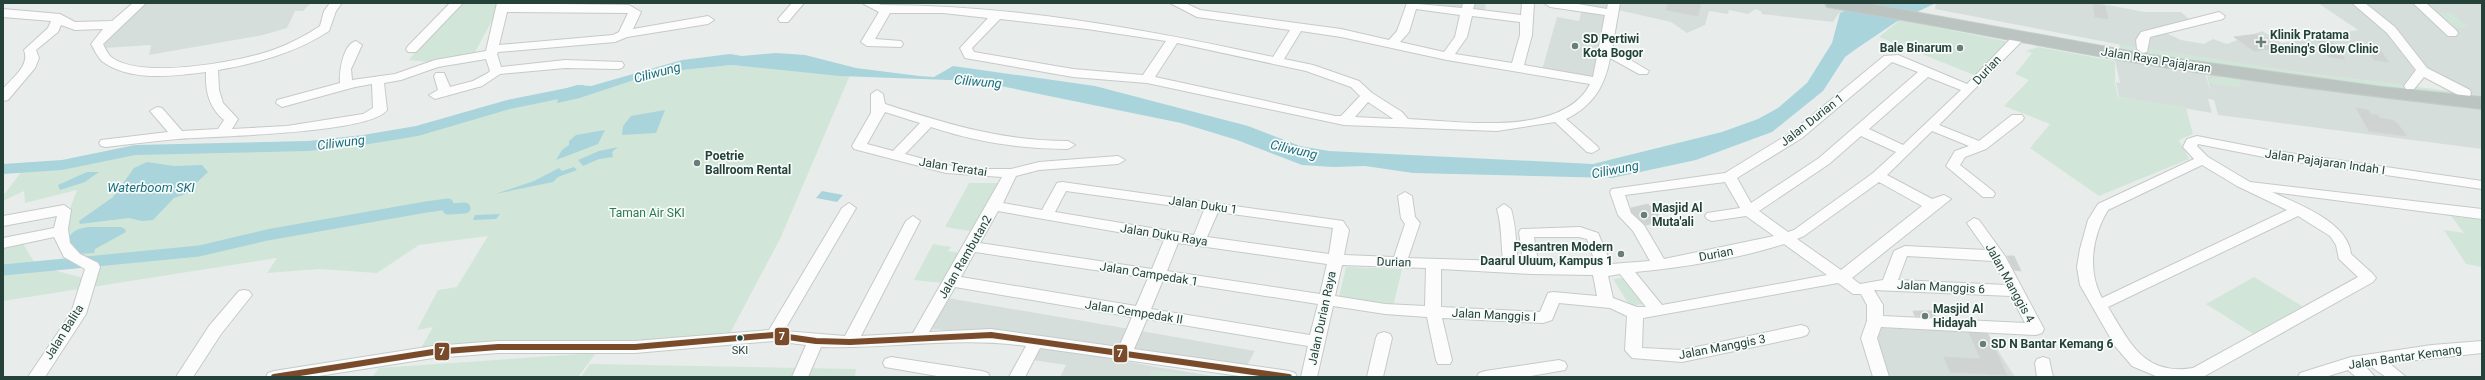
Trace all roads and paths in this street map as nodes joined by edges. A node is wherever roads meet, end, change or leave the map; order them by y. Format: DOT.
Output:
graph roads {
  1 [pos="140,3"];
  2 [pos="336,3"];
  3 [pos="457,3"];
  4 [pos="798,3"];
  5 [pos="868,3"];
  6 [pos="1176,3"];
  7 [pos="1528,3"];
  8 [pos="1550,3"];
  9 [pos="1896,3"];
  10 [pos="2358,3"];
  11 [pos="2419,3"];
  12 [pos="1840,4"];
  13 [pos="503,6"];
  14 [pos="944,6"];
  15 [pos="1469,7"];
  16 [pos="1613,8"];
  17 [pos="886,10"];
  18 [pos="3,13"];
  19 [pos="1934,14"];
  20 [pos="996,16"];
  21 [pos="2220,16"];
  22 [pos="60,18"];
  23 [pos="784,19"];
  24 [pos="1526,19"];
  25 [pos="708,20"];
  26 [pos="114,25"];
  27 [pos="1298,28"];
  28 [pos="2452,33"];
  29 [pos="624,34"];
  30 [pos="2020,36"];
  31 [pos="1174,39"];
  32 [pos="562,42"];
  33 [pos="897,44"];
  34 [pos="1393,44"];
  35 [pos="356,45"];
  36 [pos="412,49"];
  37 [pos="2143,49"];
  38 [pos="1605,50"];
  39 [pos="2120,50"];
  40 [pos="491,51"];
  41 [pos="1447,56"];
  42 [pos="1277,61"];
  43 [pos="565,64"];
  44 [pos="618,65"];
  45 [pos="1517,66"];
  46 [pos="212,68"];
  47 [pos="496,71"];
  48 [pos="1643,71"];
  49 [pos="1927,71"];
  50 [pos="2423,71"];
  51 [pos="440,76"];
  52 [pos="1147,79"];
  53 [pos="378,80"];
  54 [pos="1597,81"];
  55 [pos="346,86"];
  56 [pos="2410,86"];
  57 [pos="1969,89"];
  58 [pos="2473,94"];
  59 [pos="1367,96"];
  60 [pos="3,97"];
  61 [pos="282,103"];
  62 [pos="2482,103"];
  63 [pos="157,111"];
  64 [pos="1556,117"];
  65 [pos="2017,118"];
  66 [pos="1344,121"];
  67 [pos="929,122"];
  68 [pos="1404,123"];
  69 [pos="1931,126"];
  70 [pos="1860,130"];
  71 [pos="223,132"];
  72 [pos="178,135"];
  73 [pos="106,143"];
  74 [pos="1981,146"];
  75 [pos="1592,149"];
  76 [pos="1905,151"];
  77 [pos="896,156"];
  78 [pos="1118,160"];
  79 [pos="2203,160"];
  80 [pos="1071,164"];
  81 [pos="1011,173"];
  82 [pos="1878,176"];
  83 [pos="1729,177"];
  84 [pos="2242,183"];
  85 [pos="2482,185"];
  86 [pos="1988,194"];
  87 [pos="1405,196"];
  88 [pos="994,206"];
  89 [pos="1213,206"];
  90 [pos="848,208"];
  91 [pos="1504,209"];
  92 [pos="2299,210"];
  93 [pos="1749,211"];
  94 [pos="2482,214"];
  95 [pos="1046,215"];
  96 [pos="1712,216"];
  97 [pos="3,221"];
  98 [pos="913,221"];
  99 [pos="1974,223"];
  100 [pos="61,231"];
  101 [pos="1173,237"];
  102 [pos="1786,239"];
  103 [pos="1200,240"];
  104 [pos="3,243"];
  105 [pos="971,246"];
  106 [pos="1998,256"];
  107 [pos="1334,260"];
  108 [pos="1400,262"];
  109 [pos="1434,264"];
  110 [pos="1660,265"];
  111 [pos="1512,268"];
  112 [pos="1531,268"];
  113 [pos="1624,269"];
  114 [pos="1605,270"];
  115 [pos="1155,276"];
  116 [pos="1842,277"];
  117 [pos="951,281"];
  118 [pos="1889,285"];
  119 [pos="1858,290"];
  120 [pos="2016,291"];
  121 [pos="244,295"];
  122 [pos="1328,301"];
  123 [pos="1608,303"];
  124 [pos="2100,305"];
  125 [pos="1433,311"];
  126 [pos="1658,311"];
  127 [pos="1140,313"];
  128 [pos="1634,313"];
  129 [pos="1876,321"];
  130 [pos="1801,331"];
  131 [pos="774,335"];
  132 [pos="1384,338"];
  133 [pos="917,340"];
  134 [pos="816,341"];
  135 [pos="1036,341"];
  136 [pos="850,342"];
  137 [pos="1317,342"];
  138 [pos="2482,347"];
  139 [pos="1124,355"];
  140 [pos="1444,360"];
  141 [pos="2373,360"];
  142 [pos="891,363"];
  143 [pos="2351,363"];
  144 [pos="1559,366"];
  145 [pos="36,377"];
  146 [pos="184,377"];
  147 [pos="274,377"];
  148 [pos="800,377"];
  149 [pos="982,377"];
  150 [pos="1017,377"];
  151 [pos="1289,377"];
  152 [pos="1309,377"];
  153 [pos="1375,377"];
  154 [pos="1485,377"];
  155 [pos="1881,377"];
  156 [pos="2306,377"];
  157 [pos="2367,377"];
  158 [pos="2398,377"];
  1 -- 26 [label="street"];
  2 -- 46 [label="street"];
  3 -- 36 [label="street"];
  4 -- 23 [label="street"];
  5 -- 17 [label="street"];
  6 -- 27 [label="street"];
  7 -- 24 [label="street"];
  8 -- 16 [label="street"];
  9 -- 19 [label="highway, Jalan Raya Pajajaran"];
  10 -- 50 [label="street"];
  11 -- 28 [label="street"];
  12 -- 19 [label="highway, Jalan Raya Pajajaran"];
  13 -- 29 [label="street"];
  13 -- 40 [label="street"];
  14 -- 17 [label="street"];
  14 -- 20 [label="street"];
  15 -- 24 [label="street"];
  15 -- 34 [label="street"];
  15 -- 41 [label="street"];
  16 -- 38 [label="street"];
  17 -- 33 [label="street"];
  18 -- 22 [label="street"];
  19 -- 30 [label="highway, Jalan Raya Pajajaran"];
  19 -- 39 [label="highway, Jalan Raya Pajajaran"];
  20 -- 31 [label="street"];
  20 -- 52 [label="street"];
  21 -- 37 [label="street"];
  22 -- 26 [label="street"];
  22 -- 60 [label="street"];
  24 -- 45 [label="street"];
  25 -- 29 [label="street"];
  26 -- 46 [label="street"];
  27 -- 34 [label="street"];
  27 -- 42 [label="street"];
  29 -- 32 [label="street"];
  30 -- 39 [label="highway, Jalan Raya Pajajaran"];
  30 -- 57 [label="street, Durian"];
  31 -- 42 [label="street"];
  31 -- 52 [label="street"];
  32 -- 40 [label="street"];
  32 -- 43 [label="street"];
  34 -- 41 [label="street"];
  35 -- 55 [label="street"];
  37 -- 39 [label="highway, Jalan Raya Pajajaran"];
  37 -- 56 [label="highway, Jalan Raya Pajajaran"];
  38 -- 48 [label="street"];
  38 -- 54 [label="street"];
  39 -- 62 [label="highway, Jalan Raya Pajajaran"];
  40 -- 47 [label="street"];
  40 -- 53 [label="street"];
  41 -- 45 [label="street"];
  42 -- 59 [label="street"];
  43 -- 44 [label="street"];
  43 -- 47 [label="street"];
  45 -- 54 [label="street"];
  46 -- 71 [label="street"];
  47 -- 51 [label="street"];
  49 -- 57 [label="street"];
  49 -- 70 [label="street"];
  49 -- 83 [label="street, Jalan Durian 1"];
  50 -- 56 [label="street"];
  50 -- 58 [label="street"];
  52 -- 66 [label="street"];
  53 -- 55 [label="street"];
  53 -- 71 [label="street"];
  54 -- 64 [label="street"];
  55 -- 61 [label="street"];
  56 -- 58 [label="highway, Jalan Raya Pajajaran"];
  57 -- 69 [label="street, Durian"];
  59 -- 66 [label="street"];
  59 -- 68 [label="street"];
  63 -- 72 [label="street"];
  64 -- 68 [label="street"];
  64 -- 75 [label="street"];
  65 -- 74 [label="street"];
  66 -- 68 [label="street"];
  67 -- 77 [label="street"];
  67 -- 77 [label="street, Jalan Teratai"];
  67 -- 80 [label="street"];
  69 -- 74 [label="street"];
  69 -- 76 [label="street, Durian"];
  70 -- 76 [label="street"];
  70 -- 93 [label="street"];
  71 -- 72 [label="street"];
  72 -- 73 [label="street"];
  74 -- 86 [label="street"];
  76 -- 82 [label="street, Durian"];
  77 -- 81 [label="street, Jalan Teratai"];
  78 -- 80 [label="street, Jalan Teratai"];
  79 -- 84 [label="street"];
  79 -- 85 [label="street, Jalan Pajajaran Indah I"];
  79 -- 124 [label="street"];
  80 -- 81 [label="street, Jalan Teratai"];
  81 -- 88 [label="street, Jalan Rambutan2"];
  82 -- 102 [label="street, Durian"];
  82 -- 116 [label="street"];
  83 -- 93 [label="street"];
  83 -- 110 [label="street"];
  84 -- 92 [label="street"];
  84 -- 94 [label="street"];
  87 -- 108 [label="street"];
  88 -- 95 [label="street, Jalan Duku Raya"];
  88 -- 105 [label="street, Jalan Rambutan2"];
  89 -- 95 [label="street, Jalan Duku 1"];
  89 -- 103 [label="street"];
  89 -- 107 [label="street, Jalan Duku 1"];
  90 -- 131 [label="street"];
  91 -- 111 [label="street"];
  92 -- 124 [label="street"];
  92 -- 124 [label="street"];
  93 -- 96 [label="street"];
  93 -- 102 [label="street"];
  95 -- 101 [label="street, Jalan Duku Raya"];
  97 -- 100 [label="street"];
  98 -- 136 [label="street"];
  99 -- 106 [label="street, Jalan Manggis 4"];
  100 -- 104 [label="street"];
  100 -- 145 [label="street, Jalan Balita"];
  101 -- 103 [label="street, Jalan Duku Raya"];
  101 -- 115 [label="street"];
  102 -- 110 [label="street, Durian"];
  102 -- 116 [label="street"];
  103 -- 107 [label="street, Jalan Duku Raya"];
  105 -- 115 [label="street, Jalan Campedak 1"];
  105 -- 117 [label="street, Jalan Rambutan2"];
  106 -- 118 [label="street"];
  106 -- 120 [label="street, Jalan Manggis 4"];
  107 -- 108 [label="street, Durian"];
  107 -- 122 [label="street, Jalan Durian Raya"];
  108 -- 109 [label="street, Durian"];
  109 -- 111 [label="street, Durian"];
  109 -- 125 [label="street"];
  110 -- 113 [label="street, Durian"];
  111 -- 112 [label="street, Durian"];
  112 -- 114 [label="street, Durian"];
  112 -- 114 [label="street"];
  113 -- 114 [label="street, Durian"];
  113 -- 126 [label="street"];
  114 -- 123 [label="street"];
  115 -- 122 [label="street, Jalan Campedak 1"];
  115 -- 127 [label="street"];
  116 -- 119 [label="street"];
  116 -- 126 [label="street"];
  117 -- 127 [label="street, Jalan Cempedak II"];
  117 -- 133 [label="street, Jalan Rambutan2"];
  118 -- 120 [label="street, Jalan Manggis 6"];
  118 -- 129 [label="street, Jalan Manggis 6"];
  120 -- 129 [label="street, Jalan Manggis 4"];
  121 -- 146 [label="street"];
  122 -- 125 [label="street, Jalan Campedak 1"];
  122 -- 137 [label="street, Jalan Durian Raya"];
  123 -- 125 [label="street, Jalan Manggis I"];
  123 -- 128 [label="street, Jalan Manggis I"];
  125 -- 140 [label="street"];
  126 -- 128 [label="street"];
  127 -- 137 [label="street, Jalan Cempedak II"];
  127 -- 139 [label="street"];
  128 -- 130 [label="street, Jalan Manggis 3"];
  129 -- 155 [label="street"];
  131 -- 134 [label="street"];
  131 -- 147 [label="street"];
  132 -- 153 [label="street"];
  133 -- 135 [label="street"];
  133 -- 136 [label="street"];
  134 -- 136 [label="street"];
  134 -- 148 [label="street"];
  135 -- 139 [label="street"];
  135 -- 150 [label="street"];
  137 -- 152 [label="street, Jalan Durian Raya"];
  138 -- 141 [label="street, Jalan Bantar Kemang"];
  139 -- 151 [label="street"];
  141 -- 143 [label="street, Jalan Bantar Kemang"];
  141 -- 158 [label="street"];
  142 -- 149 [label="street"];
  143 -- 156 [label="street, Jalan Bantar Kemang"];
  143 -- 157 [label="street"];
  144 -- 154 [label="street"];
}
